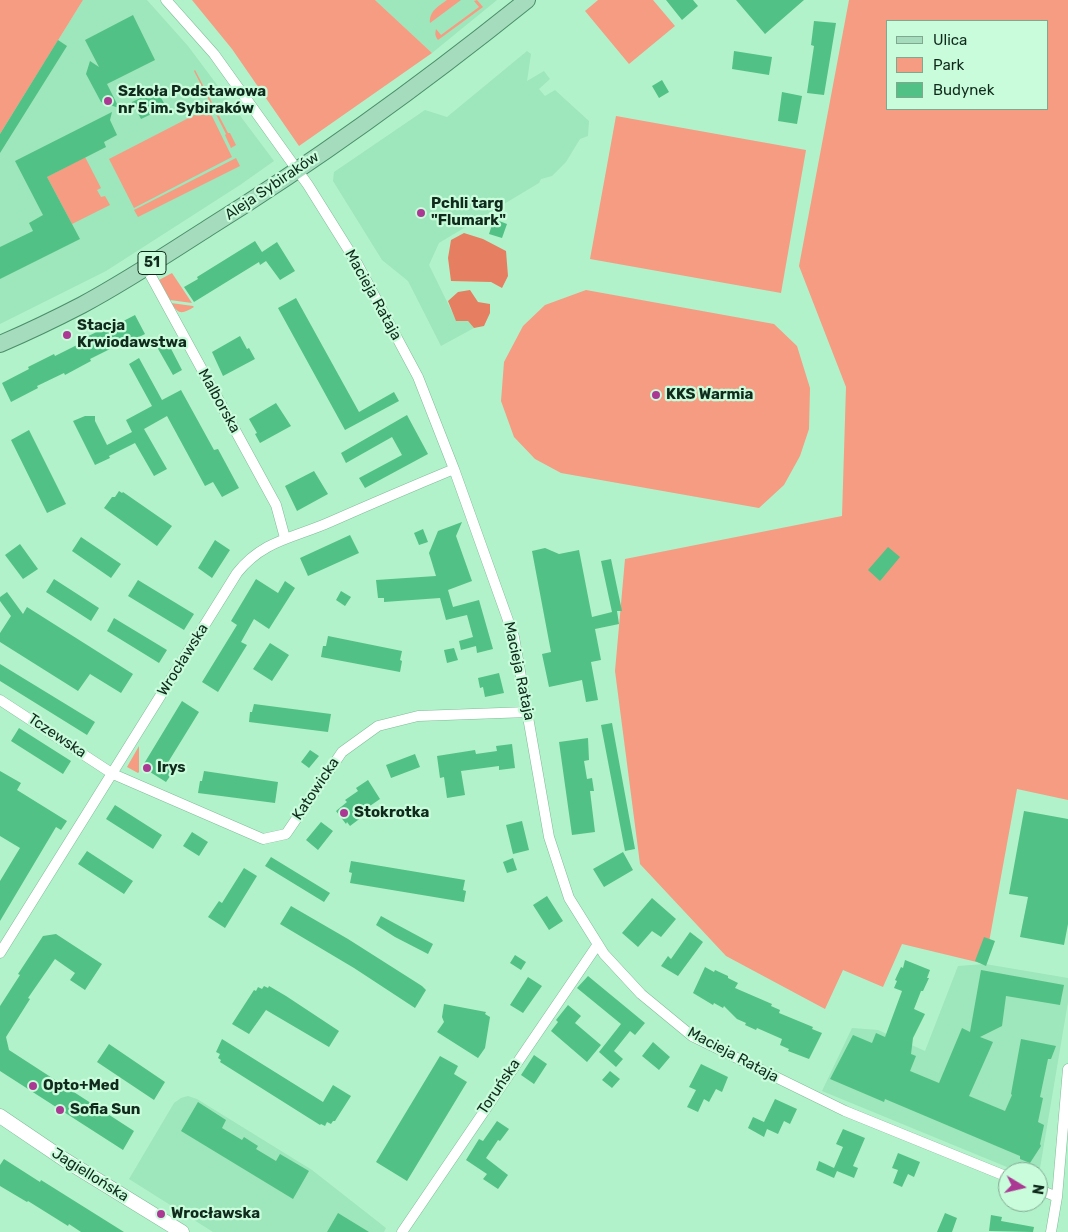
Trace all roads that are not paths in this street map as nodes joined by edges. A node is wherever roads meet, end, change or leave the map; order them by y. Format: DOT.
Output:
graph roads {
  1 [pos="166,0"];
  2 [pos="527,0"];
  3 [pos="297,171"];
  4 [pos="146,267"];
  5 [pos="0,344"];
  6 [pos="454,469"];
  7 [pos="285,538"];
  8 [pos="0,700"];
  9 [pos="528,712"];
  10 [pos="113,774"];
  11 [pos="598,944"];
  12 [pos="0,953"];
  13 [pos="1068,1069"];
  14 [pos="0,1116"];
  15 [pos="998,1173"];
  16 [pos="1048,1194"];
  17 [pos="1057,1197"];
  18 [pos="182,1232"];
  19 [pos="402,1232"];
  20 [pos="1052,1232"];
  1 -- 3 [label="street, Macieja Rataja"];
  2 -- 3 [label="main road, Aleja Sybiraków / 51"];
  3 -- 4 [label="main road, Aleja Sybiraków / 51"];
  3 -- 6 [label="street, Macieja Rataja"];
  4 -- 5 [label="main road, Aleja Sybiraków / 51"];
  4 -- 7 [label="street, Malborska"];
  6 -- 7 [label="street, Wrocławska"];
  6 -- 9 [label="street, Macieja Rataja"];
  7 -- 10 [label="street, Wrocławska"];
  8 -- 10 [label="street, Tczewska"];
  9 -- 10 [label="street, Katowicka"];
  9 -- 11 [label="street, Macieja Rataja"];
  10 -- 12 [label="street, Wrocławska"];
  11 -- 15 [label="street, Macieja Rataja"];
  11 -- 19 [label="street, Toruńska"];
  13 -- 17 [label="street"];
  14 -- 18 [label="street, Jagiellońska"];
  16 -- 17 [label="street"];
  17 -- 20 [label="street"];
}
